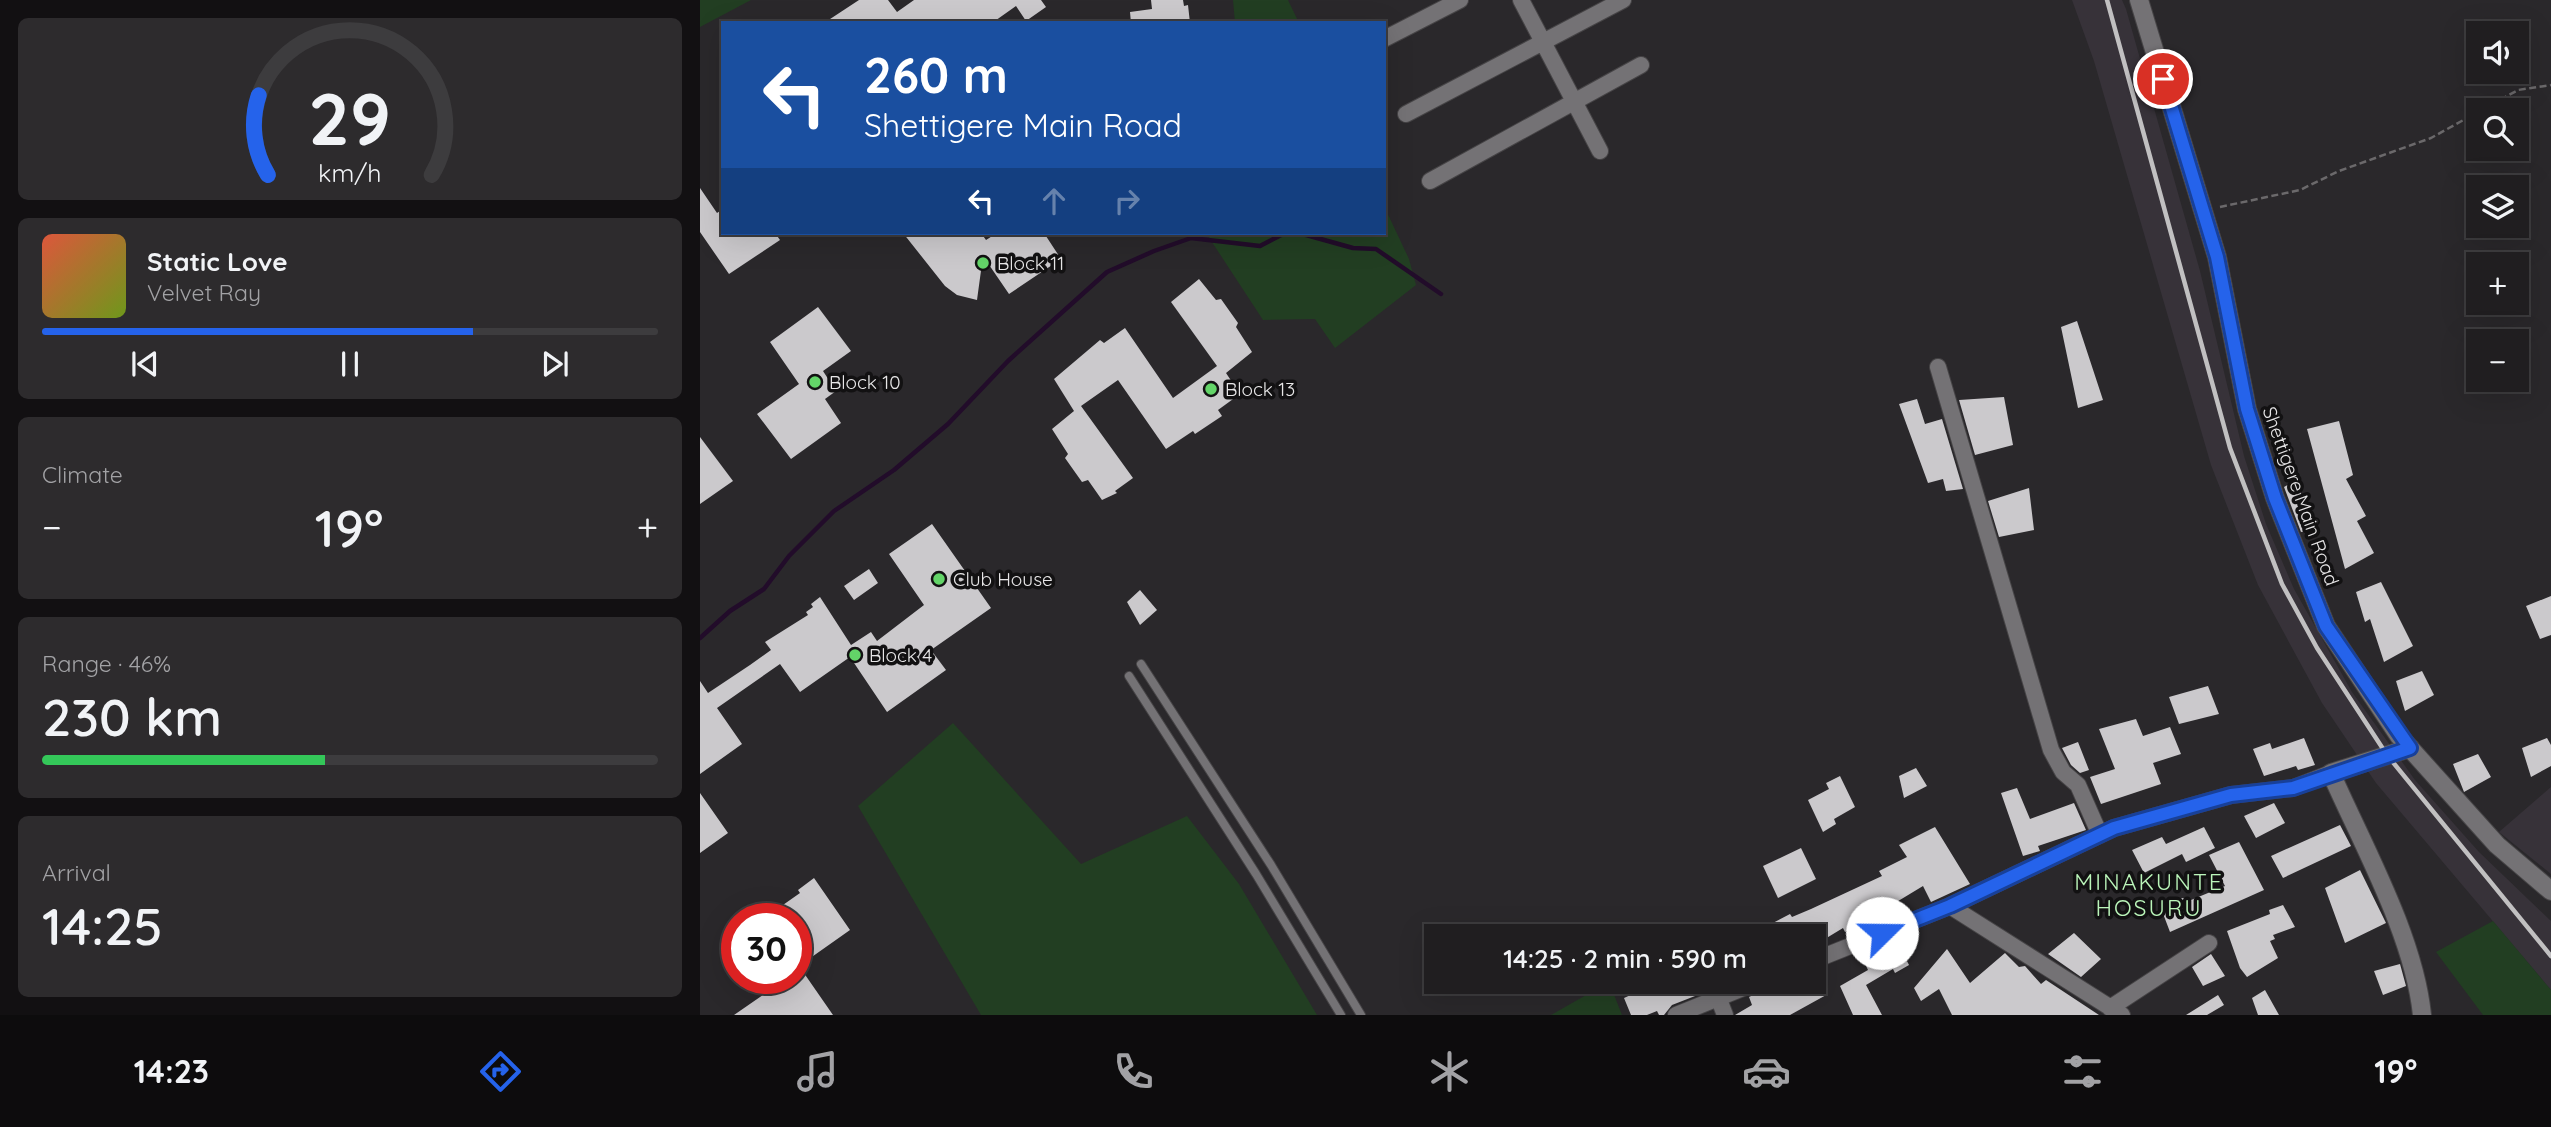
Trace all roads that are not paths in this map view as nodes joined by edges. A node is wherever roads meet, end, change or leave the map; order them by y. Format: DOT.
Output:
graph roads {
  1 [pos="1460,0"];
  2 [pos="1521,0"];
  3 [pos="1622,0"];
  4 [pos="2139,0"];
  5 [pos="1386,38"];
  6 [pos="1542,41"];
  7 [pos="1641,65"];
  8 [pos="1575,103"];
  9 [pos="1406,114"];
  10 [pos="1600,151"];
  11 [pos="1430,181"];
  12 [pos="1938,367"];
  13 [pos="1141,664"];
  14 [pos="1129,676"];
  15 [pos="2410,748"];
  16 [pos="2331,773"];
  17 [pos="2100,835"];
  18 [pos="2551,891"];
  19 [pos="1950,906"];
  20 [pos="2209,943"];
  21 [pos="1826,956"];
  22 [pos="1726,994"];
  23 [pos="1718,997"];
  24 [pos="2116,1011"];
  25 [pos="1341,1015"];
  26 [pos="1361,1015"];
  27 [pos="1676,1015"];
  28 [pos="1725,1015"];
  29 [pos="2422,1015"];
  1 -- 5 [label="street"];
  2 -- 6 [label="street"];
  3 -- 6 [label="street"];
  4 -- 15 [label="main road, Shettigere Main Road"];
  6 -- 8 [label="street"];
  6 -- 9 [label="street"];
  7 -- 8 [label="street"];
  8 -- 10 [label="street"];
  8 -- 11 [label="street"];
  12 -- 17 [label="street"];
  13 -- 26 [label="lane"];
  14 -- 25 [label="lane"];
  15 -- 16 [label="main road"];
  15 -- 18 [label="main road, Shettigere Main Road"];
  16 -- 17 [label="street"];
  16 -- 29 [label="main road"];
  17 -- 19 [label="street"];
  19 -- 21 [label="street"];
  19 -- 24 [label="street"];
  20 -- 24 [label="street"];
  22 -- 23 [label="street"];
  23 -- 27 [label="street"];
  23 -- 28 [label="street"];
}
